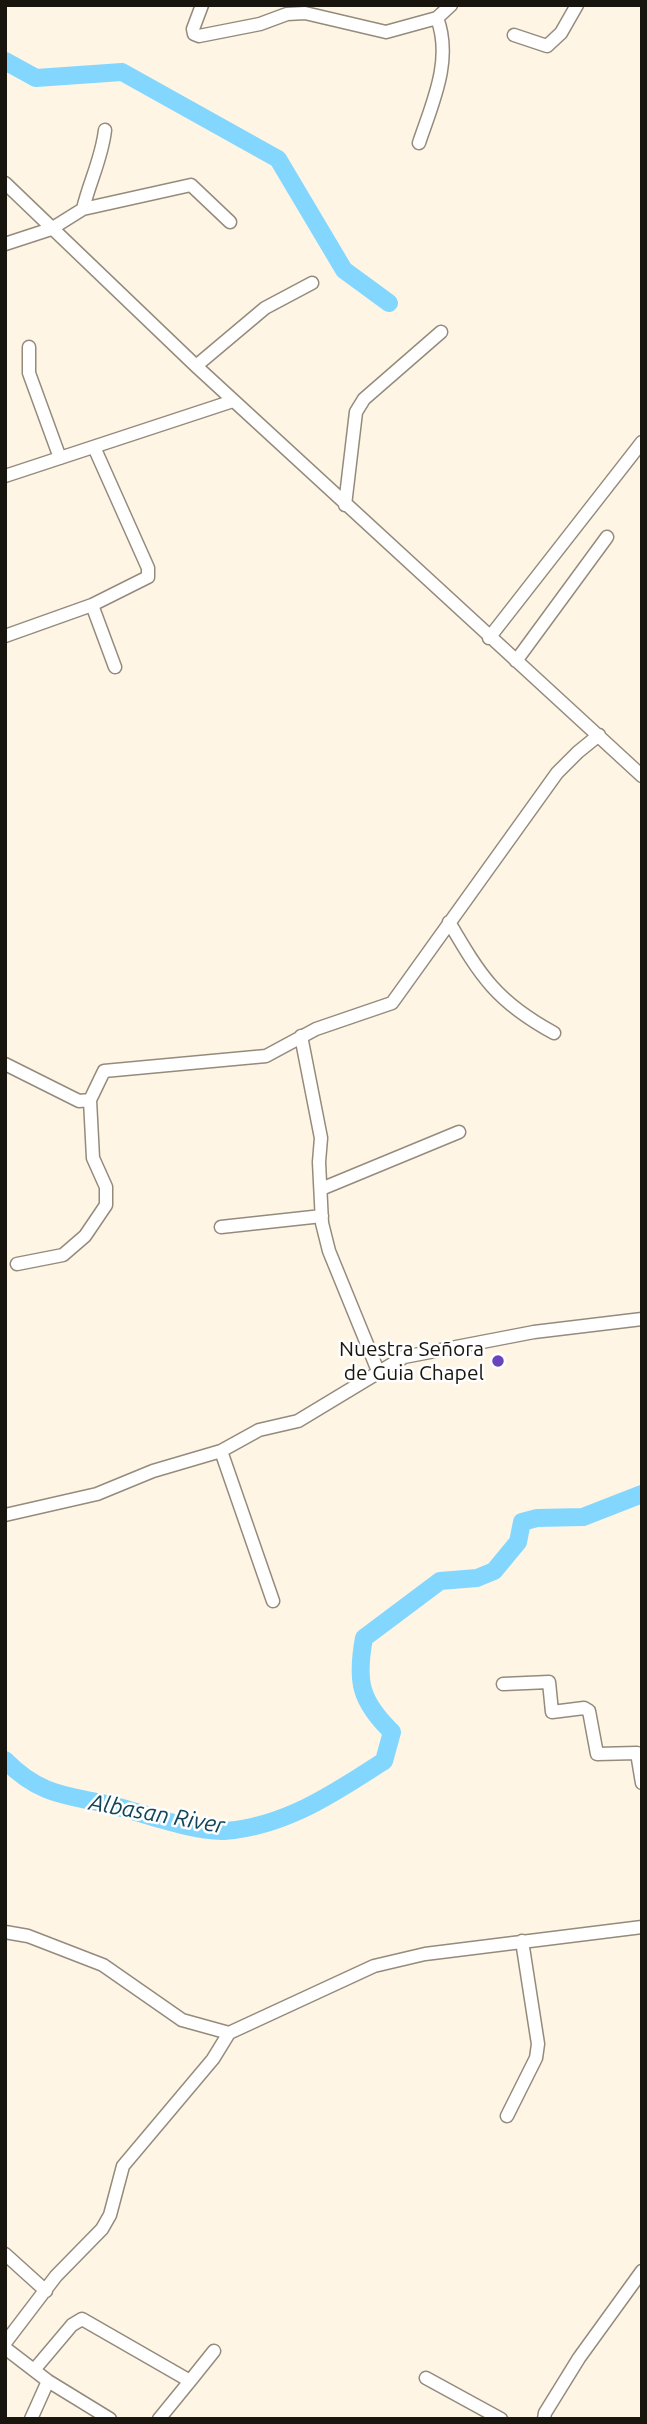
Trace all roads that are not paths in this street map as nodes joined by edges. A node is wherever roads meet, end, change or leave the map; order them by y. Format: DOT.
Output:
graph roads {
  1 [pos="202,5"];
  2 [pos="450,5"];
  3 [pos="577,5"];
  4 [pos="437,18"];
  5 [pos="514,35"];
  6 [pos="105,130"];
  7 [pos="419,143"];
  8 [pos="5,183"];
  9 [pos="83,209"];
  10 [pos="230,222"];
  11 [pos="51,229"];
  12 [pos="5,244"];
  13 [pos="312,283"];
  14 [pos="441,332"];
  15 [pos="29,347"];
  16 [pos="195,366"];
  17 [pos="233,401"];
  18 [pos="642,442"];
  19 [pos="94,447"];
  20 [pos="60,458"];
  21 [pos="5,476"];
  22 [pos="345,505"];
  23 [pos="607,537"];
  24 [pos="92,605"];
  25 [pos="5,636"];
  26 [pos="489,638"];
  27 [pos="516,661"];
  28 [pos="116,667"];
  29 [pos="599,735"];
  30 [pos="642,776"];
  31 [pos="449,922"];
  32 [pos="554,1033"];
  33 [pos="301,1036"];
  34 [pos="5,1064"];
  35 [pos="90,1100"];
  36 [pos="459,1132"];
  37 [pos="321,1189"];
  38 [pos="322,1216"];
  39 [pos="221,1227"];
  40 [pos="17,1264"];
  41 [pos="642,1320"];
  42 [pos="378,1371"];
  43 [pos="220,1451"];
  44 [pos="5,1515"];
  45 [pos="272,1601"];
  46 [pos="503,1684"];
  47 [pos="642,1783"];
  48 [pos="642,1927"];
  49 [pos="5,1933"];
  50 [pos="522,1941"];
  51 [pos="229,2033"];
  52 [pos="507,2116"];
  53 [pos="5,2254"];
  54 [pos="642,2271"];
  55 [pos="46,2291"];
  56 [pos="5,2345"];
  57 [pos="214,2351"];
  58 [pos="34,2370"];
  59 [pos="426,2378"];
  60 [pos="48,2381"];
  61 [pos="190,2381"];
  62 [pos="31,2419"];
  63 [pos="110,2419"];
  64 [pos="159,2419"];
  65 [pos="501,2419"];
  66 [pos="544,2419"];
  1 -- 4 [label="street"];
  2 -- 4 [label="street"];
  3 -- 5 [label="street"];
  4 -- 7 [label="street"];
  6 -- 9 [label="street"];
  8 -- 11 [label="street"];
  9 -- 10 [label="street"];
  9 -- 11 [label="street"];
  11 -- 12 [label="street"];
  11 -- 16 [label="street"];
  13 -- 16 [label="street"];
  14 -- 22 [label="street"];
  15 -- 20 [label="street"];
  16 -- 17 [label="street"];
  17 -- 19 [label="street"];
  17 -- 22 [label="street"];
  18 -- 26 [label="street"];
  19 -- 20 [label="street"];
  19 -- 24 [label="street"];
  20 -- 21 [label="street"];
  22 -- 26 [label="street"];
  23 -- 27 [label="street"];
  24 -- 25 [label="street"];
  24 -- 28 [label="street"];
  26 -- 27 [label="street"];
  27 -- 29 [label="street"];
  29 -- 30 [label="street"];
  29 -- 31 [label="street"];
  31 -- 32 [label="street"];
  31 -- 33 [label="street"];
  33 -- 35 [label="street"];
  33 -- 37 [label="street"];
  34 -- 35 [label="street"];
  35 -- 40 [label="street"];
  36 -- 37 [label="street"];
  37 -- 38 [label="street"];
  38 -- 39 [label="street"];
  38 -- 42 [label="street"];
  41 -- 42 [label="street"];
  42 -- 43 [label="street"];
  43 -- 44 [label="street"];
  43 -- 45 [label="street"];
  46 -- 47 [label="street"];
  48 -- 50 [label="street"];
  49 -- 51 [label="street"];
  50 -- 51 [label="street"];
  50 -- 52 [label="street"];
  51 -- 55 [label="street"];
  53 -- 55 [label="street"];
  54 -- 66 [label="street"];
  55 -- 56 [label="street"];
  56 -- 58 [label="street"];
  57 -- 61 [label="street"];
  58 -- 60 [label="street"];
  58 -- 61 [label="street"];
  59 -- 65 [label="street"];
  60 -- 62 [label="street"];
  60 -- 63 [label="street"];
  61 -- 64 [label="street"];
}
